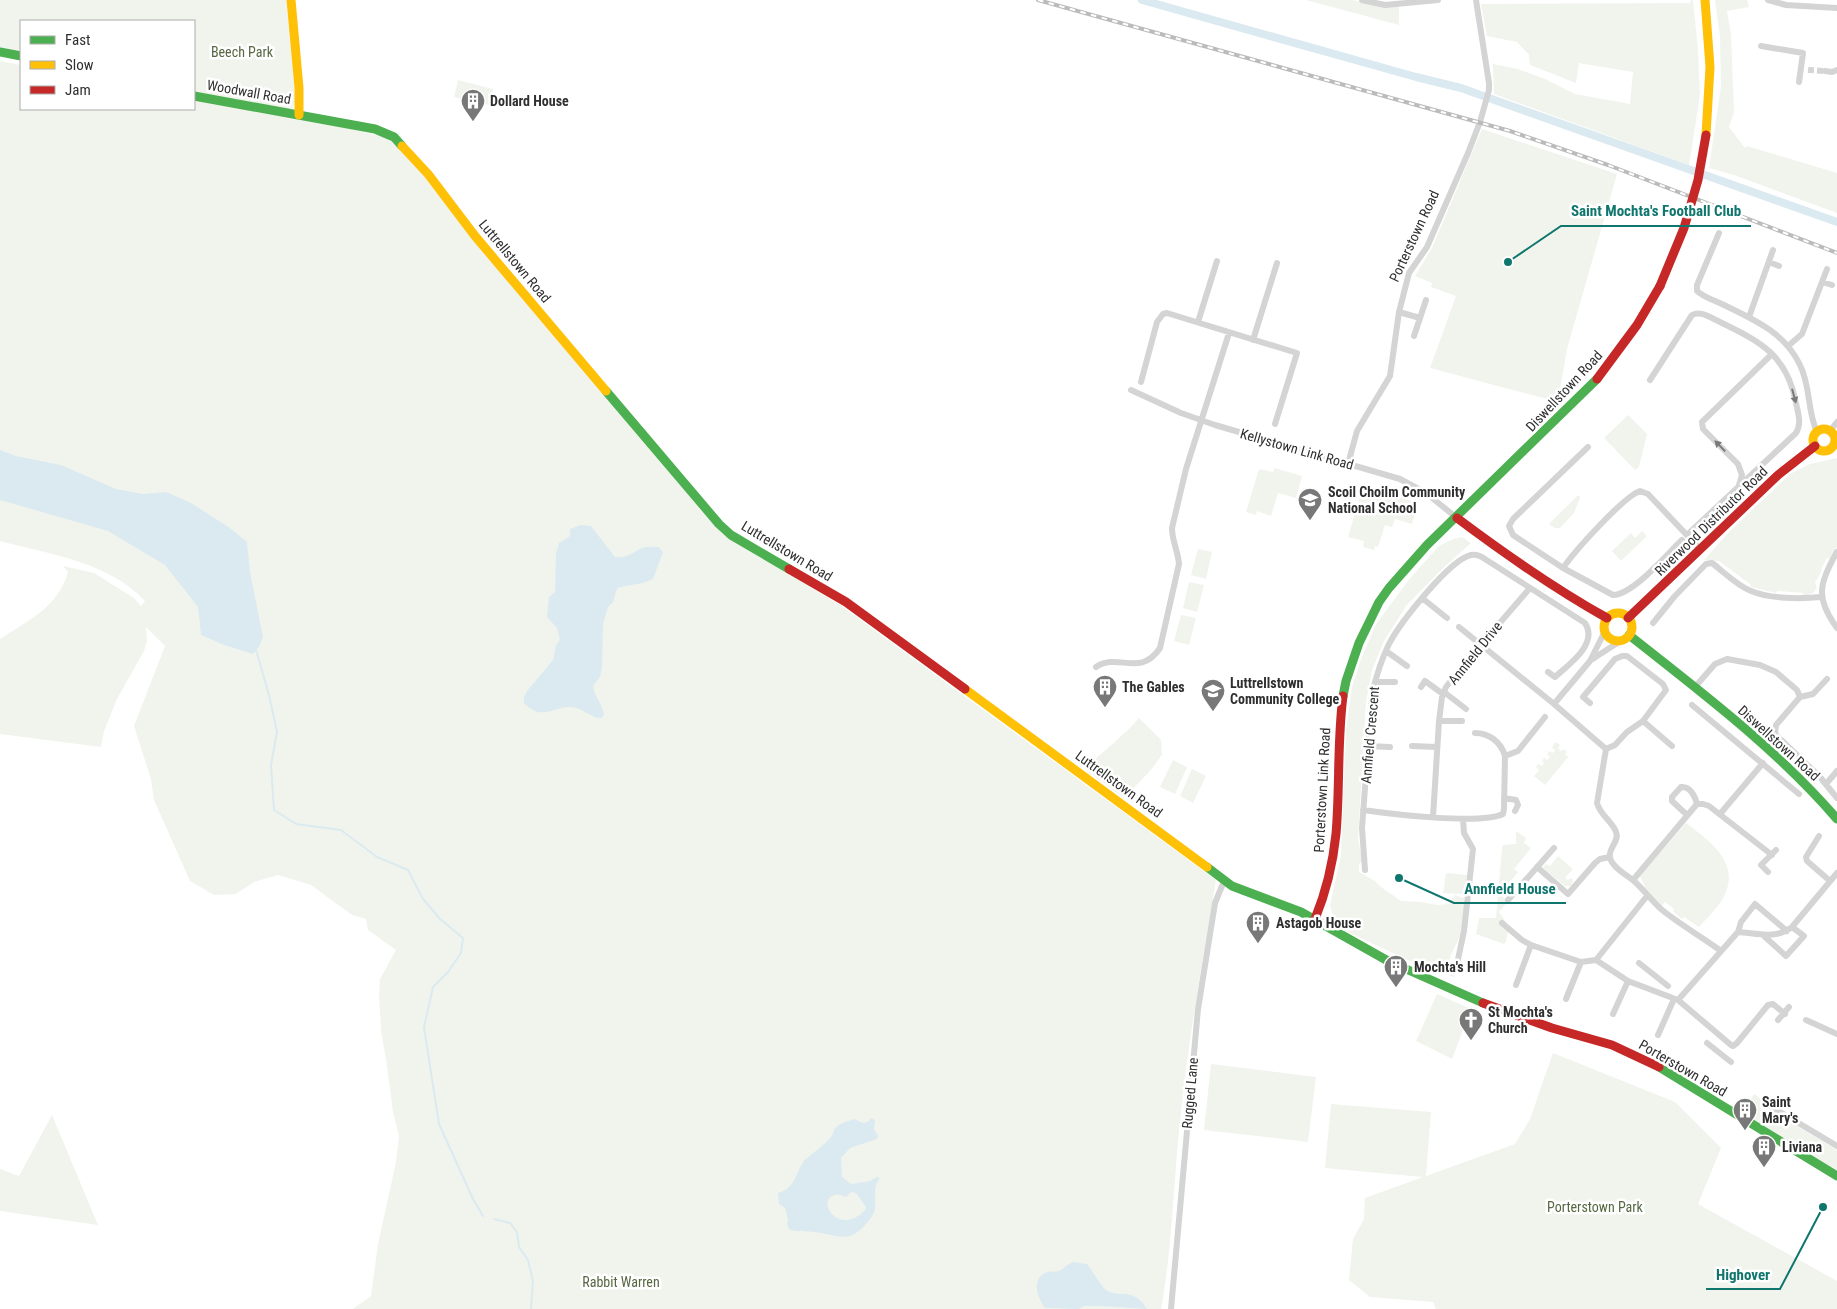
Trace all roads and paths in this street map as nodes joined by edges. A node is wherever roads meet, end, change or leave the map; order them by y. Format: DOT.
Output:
graph roads {
  1 [pos="291,0"];
  2 [pos="1362,0"];
  3 [pos="1438,0"];
  4 [pos="1476,0"];
  5 [pos="1705,0"];
  6 [pos="1768,0"];
  7 [pos="1804,3"];
  8 [pos="1837,8"];
  9 [pos="1760,46"];
  10 [pos="0,52"];
  11 [pos="20,56"];
  12 [pos="1837,70"];
  13 [pos="1825,71"];
  14 [pos="1799,82"];
  15 [pos="195,96"];
  16 [pos="299,115"];
  17 [pos="1718,233"];
  18 [pos="1773,250"];
  19 [pos="1216,261"];
  20 [pos="1769,262"];
  21 [pos="1276,263"];
  22 [pos="1779,266"];
  23 [pos="1826,269"];
  24 [pos="1822,282"];
  25 [pos="1832,285"];
  26 [pos="1426,300"];
  27 [pos="1398,312"];
  28 [pos="1749,317"];
  29 [pos="1420,318"];
  30 [pos="1198,322"];
  31 [pos="1229,333"];
  32 [pos="1414,336"];
  33 [pos="1253,340"];
  34 [pos="1788,346"];
  35 [pos="1772,354"];
  36 [pos="1650,380"];
  37 [pos="1141,382"];
  38 [pos="1131,390"];
  39 [pos="1202,421"];
  40 [pos="1837,422"];
  41 [pos="1275,424"];
  42 [pos="1830,431"];
  43 [pos="1817,432"];
  44 [pos="1835,445"];
  45 [pos="1815,446"];
  46 [pos="1588,447"];
  47 [pos="1348,464"];
  48 [pos="1738,486"];
  49 [pos="1456,518"];
  50 [pos="1685,538"];
  51 [pos="1701,550"];
  52 [pos="1837,552"];
  53 [pos="1563,568"];
  54 [pos="1530,588"];
  55 [pos="1821,597"];
  56 [pos="1422,598"];
  57 [pos="1447,618"];
  58 [pos="1607,618"];
  59 [pos="1628,618"];
  60 [pos="1654,623"];
  61 [pos="1459,627"];
  62 [pos="1837,628"];
  63 [pos="1605,631"];
  64 [pos="1625,638"];
  65 [pos="1480,645"];
  66 [pos="1386,651"];
  67 [pos="1590,661"];
  68 [pos="1407,666"];
  69 [pos="1096,667"];
  70 [pos="1548,672"];
  71 [pos="1827,680"];
  72 [pos="1375,682"];
  73 [pos="1394,682"];
  74 [pos="1421,687"];
  75 [pos="1695,687"];
  76 [pos="1443,693"];
  77 [pos="1800,697"];
  78 [pos="1590,702"];
  79 [pos="1554,704"];
  80 [pos="1692,705"];
  81 [pos="1466,709"];
  82 [pos="1545,717"];
  83 [pos="1439,721"];
  84 [pos="1462,721"];
  85 [pos="1643,722"];
  86 [pos="1474,733"];
  87 [pos="1368,746"];
  88 [pos="1412,746"];
  89 [pos="1672,746"];
  90 [pos="1390,747"];
  91 [pos="1437,747"];
  92 [pos="1606,749"];
  93 [pos="1505,756"];
  94 [pos="1763,763"];
  95 [pos="1837,771"];
  96 [pos="1826,784"];
  97 [pos="1799,794"];
  98 [pos="1504,798"];
  99 [pos="1837,798"];
  100 [pos="1697,804"];
  101 [pos="1363,810"];
  102 [pos="1515,810"];
  103 [pos="1720,814"];
  104 [pos="1688,815"];
  105 [pos="1434,816"];
  106 [pos="1463,819"];
  107 [pos="1837,819"];
  108 [pos="1820,836"];
  109 [pos="1554,848"];
  110 [pos="1610,857"];
  111 [pos="1537,867"];
  112 [pos="1365,870"];
  113 [pos="1768,872"];
  114 [pos="1837,873"];
  115 [pos="1633,880"];
  116 [pos="1224,881"];
  117 [pos="1830,882"];
  118 [pos="1647,896"];
  119 [pos="1508,900"];
  120 [pos="1315,919"];
  121 [pos="1502,923"];
  122 [pos="1790,929"];
  123 [pos="1738,932"];
  124 [pos="1764,936"];
  125 [pos="1531,945"];
  126 [pos="1721,951"];
  127 [pos="1596,960"];
  128 [pos="1581,962"];
  129 [pos="1639,963"];
  130 [pos="1457,964"];
  131 [pos="1660,980"];
  132 [pos="1628,981"];
  133 [pos="1516,985"];
  134 [pos="1668,986"];
  135 [pos="1652,990"];
  136 [pos="1566,999"];
  137 [pos="1676,1000"];
  138 [pos="1789,1007"];
  139 [pos="1613,1014"];
  140 [pos="1785,1014"];
  141 [pos="1778,1020"];
  142 [pos="1806,1020"];
  143 [pos="1837,1034"];
  144 [pos="1658,1035"];
  145 [pos="1726,1042"];
  146 [pos="1707,1043"];
  147 [pos="1718,1052"];
  148 [pos="1731,1062"];
  149 [pos="1770,1106"];
  150 [pos="1837,1146"];
  151 [pos="1837,1176"];
  152 [pos="1172,1309"];
  1 -- 16 [label="street"];
  2 -- 3 [label="street"];
  4 -- 27 [label="street, Porterstown Road"];
  5 -- 49 [label="street, Diswellstown Road, bridge"];
  6 -- 7 [label="street"];
  7 -- 8 [label="street"];
  9 -- 14 [label="street"];
  10 -- 11 [label="street"];
  12 -- 13 [label="street"];
  15 -- 16 [label="street, Woodwall Road"];
  16 -- 116 [label="street, Luttrellstown Road"];
  17 -- 28 [label="street"];
  18 -- 20 [label="street"];
  19 -- 30 [label="street"];
  20 -- 22 [label="street"];
  20 -- 28 [label="street"];
  21 -- 33 [label="street"];
  23 -- 24 [label="street"];
  24 -- 25 [label="street"];
  24 -- 34 [label="street"];
  26 -- 29 [label="street"];
  27 -- 29 [label="street"];
  27 -- 47 [label="street, Porterstown Road"];
  28 -- 34 [label="street"];
  29 -- 32 [label="street"];
  30 -- 31 [label="street"];
  30 -- 37 [label="street"];
  31 -- 33 [label="street"];
  31 -- 39 [label="street"];
  33 -- 41 [label="street"];
  34 -- 43 [label="street"];
  35 -- 36 [label="street"];
  35 -- 48 [label="street, one-way"];
  48 -- 35 [label="street, one-way"];
  38 -- 39 [label="street, Kellystown Link Road"];
  39 -- 47 [label="street, Kellystown Link Road"];
  39 -- 69 [label="street"];
  40 -- 42 [label="street"];
  42 -- 43 [label="street"];
  42 -- 44 [label="street"];
  43 -- 45 [label="street"];
  44 -- 45 [label="street"];
  45 -- 51 [label="street, Riverwood Distributor Road"];
  46 -- 53 [label="street"];
  47 -- 49 [label="street, Kellystown Link Road"];
  48 -- 50 [label="street"];
  49 -- 58 [label="street"];
  49 -- 120 [label="street, Porterstown Link Road"];
  50 -- 51 [label="street"];
  50 -- 53 [label="street"];
  50 -- 53 [label="street"];
  51 -- 59 [label="street, Riverwood Distributor Road"];
  52 -- 55 [label="street"];
  54 -- 56 [label="street, Annfield Crescent"];
  54 -- 65 [label="street, Annfield Drive"];
  54 -- 70 [label="street"];
  55 -- 60 [label="street"];
  55 -- 62 [label="street"];
  56 -- 57 [label="street"];
  56 -- 66 [label="street, Annfield Crescent"];
  58 -- 59 [label="street"];
  58 -- 63 [label="street"];
  59 -- 64 [label="street"];
  61 -- 65 [label="street"];
  63 -- 64 [label="street"];
  63 -- 67 [label="street"];
  64 -- 67 [label="street"];
  64 -- 75 [label="street, Diswellstown Road"];
  65 -- 76 [label="street, Annfield Drive"];
  65 -- 79 [label="street"];
  66 -- 68 [label="street"];
  66 -- 72 [label="street, Annfield Crescent"];
  67 -- 79 [label="street"];
  71 -- 77 [label="street"];
  72 -- 73 [label="street"];
  72 -- 87 [label="street, Annfield Crescent"];
  74 -- 76 [label="street"];
  75 -- 77 [label="street"];
  75 -- 107 [label="street, Diswellstown Road"];
  76 -- 81 [label="street"];
  76 -- 83 [label="street, Annfield Drive"];
  77 -- 96 [label="street"];
  78 -- 85 [label="street"];
  79 -- 92 [label="street"];
  80 -- 94 [label="street"];
  82 -- 93 [label="street"];
  83 -- 84 [label="street"];
  83 -- 91 [label="street, Annfield Drive"];
  85 -- 89 [label="street"];
  85 -- 92 [label="street"];
  86 -- 93 [label="street"];
  87 -- 90 [label="street"];
  87 -- 101 [label="street, Annfield Crescent"];
  88 -- 91 [label="street"];
  91 -- 105 [label="street, Annfield Drive"];
  92 -- 110 [label="street"];
  93 -- 98 [label="street"];
  94 -- 97 [label="street"];
  94 -- 103 [label="street"];
  95 -- 96 [label="street"];
  96 -- 99 [label="street"];
  98 -- 102 [label="street"];
  98 -- 106 [label="street"];
  100 -- 103 [label="street"];
  100 -- 104 [label="street"];
  100 -- 104 [label="street"];
  101 -- 105 [label="street"];
  101 -- 112 [label="street, Annfield Crescent"];
  103 -- 113 [label="street"];
  104 -- 115 [label="street"];
  105 -- 106 [label="street"];
  106 -- 130 [label="street"];
  108 -- 117 [label="street"];
  109 -- 111 [label="street"];
  110 -- 111 [label="street"];
  110 -- 115 [label="street"];
  111 -- 119 [label="street"];
  114 -- 117 [label="street"];
  115 -- 118 [label="street"];
  116 -- 120 [label="street, Luttrellstown Road"];
  116 -- 152 [label="street, Rugged Lane"];
  117 -- 122 [label="street"];
  118 -- 126 [label="street"];
  118 -- 127 [label="street"];
  120 -- 151 [label="street, Porterstown Road"];
  121 -- 125 [label="street"];
  122 -- 123 [label="street"];
  122 -- 124 [label="street"];
  122 -- 124 [label="street"];
  123 -- 124 [label="street"];
  123 -- 126 [label="street"];
  125 -- 128 [label="street"];
  125 -- 133 [label="street"];
  126 -- 137 [label="street"];
  127 -- 128 [label="street"];
  127 -- 132 [label="street"];
  128 -- 136 [label="street"];
  129 -- 131 [label="street"];
  131 -- 134 [label="street"];
  131 -- 135 [label="street"];
  132 -- 135 [label="street"];
  132 -- 139 [label="street"];
  135 -- 137 [label="street"];
  137 -- 144 [label="street"];
  137 -- 145 [label="street"];
  138 -- 140 [label="street"];
  140 -- 141 [label="street"];
  140 -- 145 [label="street"];
  142 -- 143 [label="street"];
  145 -- 147 [label="street"];
  146 -- 147 [label="street"];
  147 -- 148 [label="street"];
  149 -- 150 [label="street"];
}
